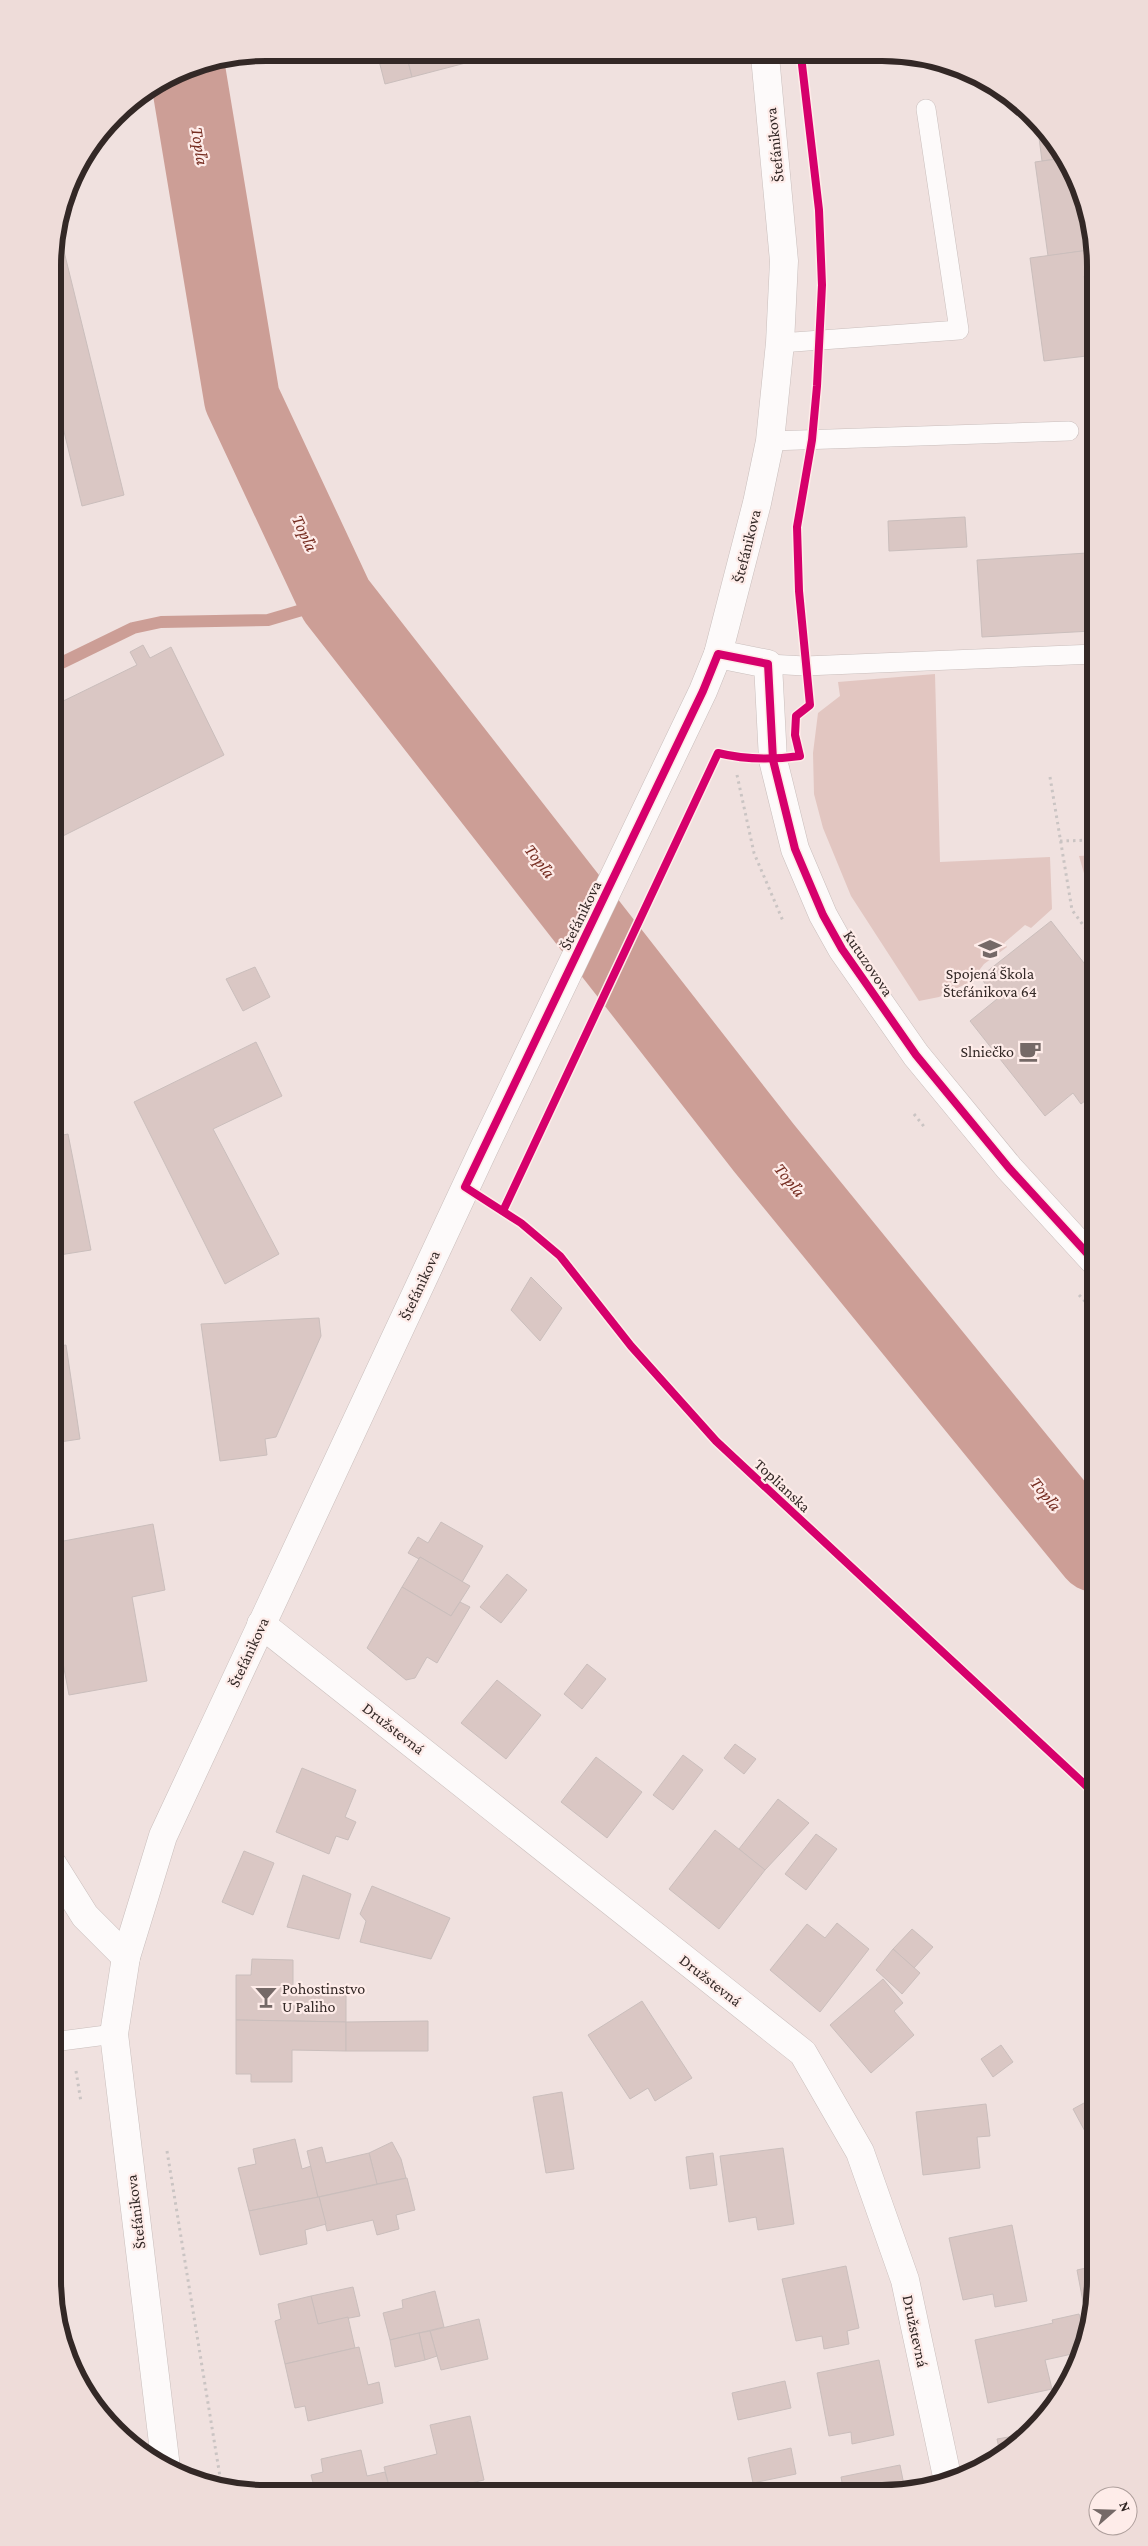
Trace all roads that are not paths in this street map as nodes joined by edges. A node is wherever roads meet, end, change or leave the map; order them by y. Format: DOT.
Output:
graph roads {
  1 [pos="766,61"];
  2 [pos="926,109"];
  3 [pos="780,343"];
  4 [pos="1069,431"];
  5 [pos="770,440"];
  6 [pos="718,654"];
  7 [pos="1087,654"];
  8 [pos="768,664"];
  9 [pos="1087,1253"];
  10 [pos="261,1624"];
  11 [pos="61,1877"];
  12 [pos="126,1957"];
  13 [pos="114,2034"];
  14 [pos="61,2041"];
  15 [pos="165,2457"];
  16 [pos="947,2474"];
  1 -- 3 [label="street, Štefánikova"];
  2 -- 3 [label="lane"];
  3 -- 5 [label="street, Štefánikova"];
  4 -- 5 [label="lane"];
  5 -- 6 [label="street, Štefánikova"];
  6 -- 8 [label="street"];
  6 -- 10 [label="street, Štefánikova"];
  7 -- 8 [label="lane"];
  8 -- 9 [label="street, Kutuzovova"];
  10 -- 12 [label="street, Štefánikova"];
  10 -- 16 [label="street, Družstevná"];
  11 -- 12 [label="street"];
  12 -- 13 [label="street, Štefánikova"];
  13 -- 14 [label="lane"];
  13 -- 15 [label="street, Štefánikova"];
}
